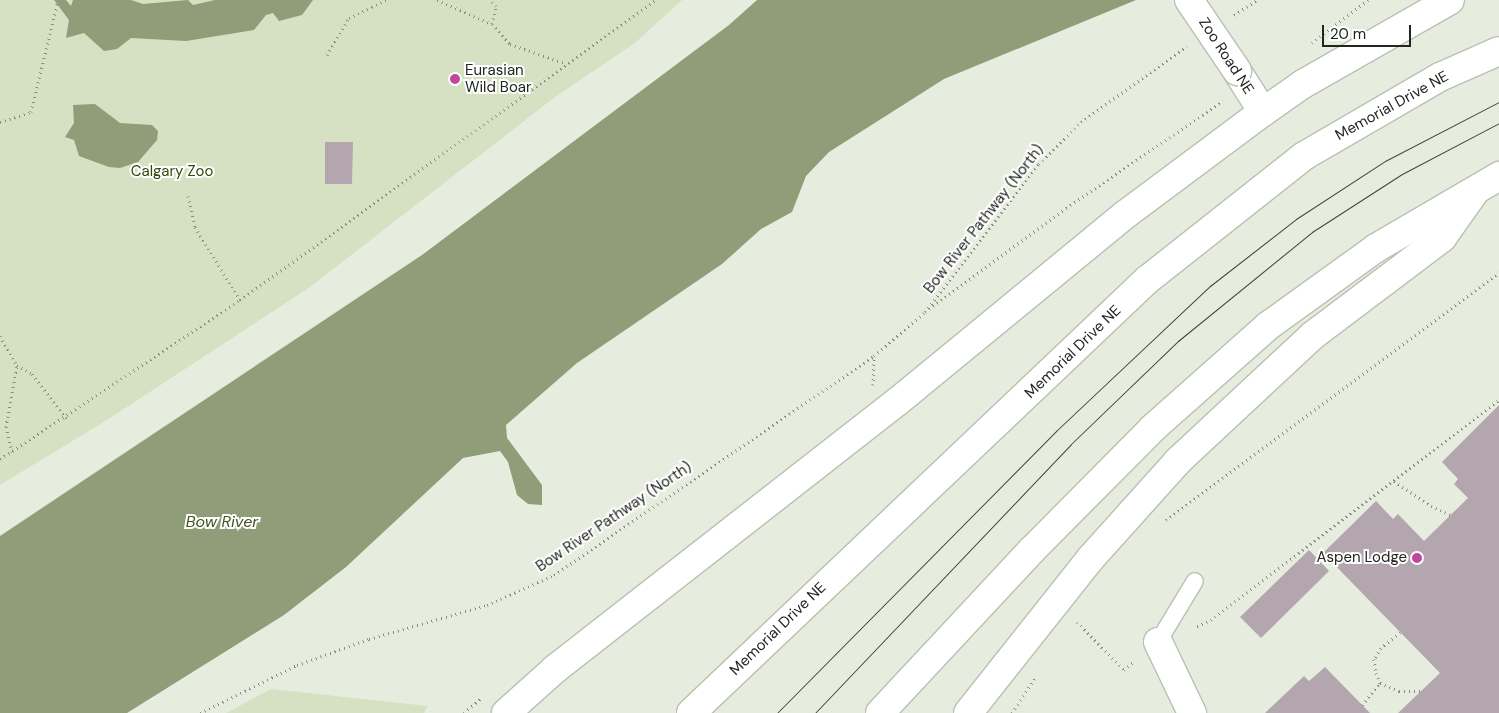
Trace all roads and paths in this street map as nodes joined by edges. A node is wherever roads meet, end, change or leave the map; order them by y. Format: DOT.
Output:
graph roads {
  1 [pos="58,0"];
  2 [pos="386,0"];
  3 [pos="437,0"];
  4 [pos="490,0"];
  5 [pos="656,0"];
  6 [pos="1188,0"];
  7 [pos="1257,0"];
  8 [pos="1368,0"];
  9 [pos="1450,0"];
  10 [pos="1225,20"];
  11 [pos="492,24"];
  12 [pos="1194,41"];
  13 [pos="1308,45"];
  14 [pos="1499,51"];
  15 [pos="327,55"];
  16 [pos="567,64"];
  17 [pos="1227,98"];
  18 [pos="1263,112"];
  19 [pos="0,122"];
  20 [pos="1489,181"];
  21 [pos="188,196"];
  22 [pos="1499,273"];
  23 [pos="240,300"];
  24 [pos="925,312"];
  25 [pos="0,336"];
  26 [pos="17,365"];
  27 [pos="1499,400"];
  28 [pos="66,418"];
  29 [pos="12,452"];
  30 [pos="0,459"];
  31 [pos="1394,480"];
  32 [pos="1451,515"];
  33 [pos="1162,523"];
  34 [pos="1195,581"];
  35 [pos="1079,613"];
  36 [pos="1400,632"];
  37 [pos="1158,642"];
  38 [pos="1380,683"];
  39 [pos="1420,691"];
  40 [pos="1362,704"];
  41 [pos="200,713"];
  42 [pos="506,713"];
  43 [pos="691,713"];
  44 [pos="880,713"];
  45 [pos="968,713"];
  46 [pos="1192,713"];
  1 -- 19 [label="path"];
  2 -- 15 [label="path"];
  3 -- 11 [label="path"];
  4 -- 11 [label="path"];
  5 -- 16 [label="path"];
  6 -- 18 [label="main road, Zoo Road NE, bridge"];
  7 -- 10 [label="path"];
  8 -- 13 [label="path"];
  9 -- 18 [label="main road"];
  11 -- 16 [label="path"];
  12 -- 24 [label="path, Bow River Pathway (North)"];
  14 -- 43 [label="main road, Memorial Drive NE"];
  16 -- 23 [label="path"];
  17 -- 24 [label="path, Bow River Pathway (North)"];
  18 -- 42 [label="main road"];
  20 -- 44 [label="main road"];
  20 -- 45 [label="main road"];
  21 -- 23 [label="path"];
  22 -- 33 [label="path"];
  23 -- 28 [label="path"];
  24 -- 41 [label="path, Bow River Pathway (North)"];
  25 -- 26 [label="path"];
  26 -- 28 [label="path"];
  26 -- 29 [label="path"];
  27 -- 31 [label="path"];
  28 -- 29 [label="path"];
  29 -- 30 [label="path"];
  31 -- 32 [label="path"];
  31 -- 37 [label="path"];
  34 -- 37 [label="lane"];
  35 -- 37 [label="path"];
  36 -- 38 [label="path"];
  37 -- 46 [label="main road"];
  38 -- 39 [label="path"];
  38 -- 40 [label="path"];
}
